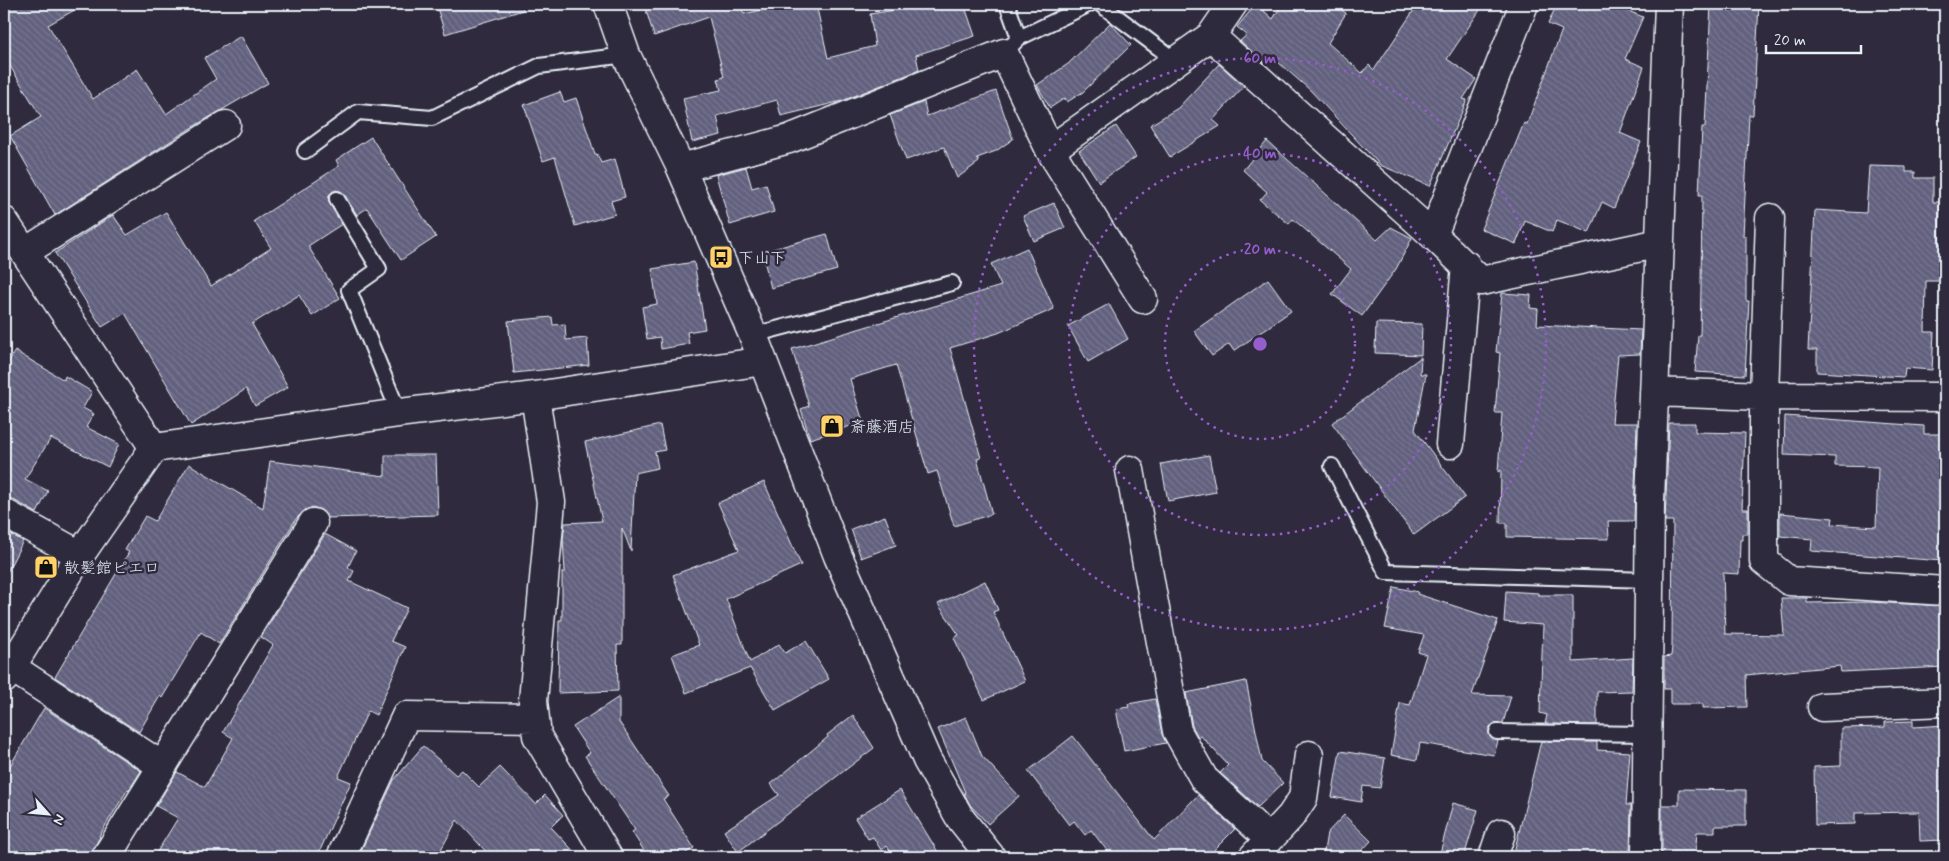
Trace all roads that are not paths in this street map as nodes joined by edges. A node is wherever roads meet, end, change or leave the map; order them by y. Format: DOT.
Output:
graph roads {
  1 [pos="608,4"];
  2 [pos="1007,4"];
  3 [pos="1090,4"];
  4 [pos="1100,4"];
  5 [pos="1233,4"];
  6 [pos="1524,4"];
  7 [pos="1669,4"];
  8 [pos="1211,36"];
  9 [pos="1011,46"];
  10 [pos="626,54"];
  11 [pos="1176,61"];
  12 [pos="226,125"];
  13 [pos="1050,150"];
  14 [pos="305,151"];
  15 [pos="680,168"];
  16 [pos="337,199"];
  17 [pos="1770,218"];
  18 [pos="4,221"];
  19 [pos="1433,235"];
  20 [pos="1660,243"];
  21 [pos="24,252"];
  22 [pos="1466,265"];
  23 [pos="952,283"];
  24 [pos="1143,299"];
  25 [pos="753,336"];
  26 [pos="763,361"];
  27 [pos="1654,392"];
  28 [pos="535,396"];
  29 [pos="1764,396"];
  30 [pos="1945,398"];
  31 [pos="399,413"];
  32 [pos="1450,444"];
  33 [pos="154,448"];
  34 [pos="1332,466"];
  35 [pos="1130,470"];
  36 [pos="4,513"];
  37 [pos="313,523"];
  38 [pos="80,555"];
  39 [pos="1649,580"];
  40 [pos="1945,592"];
  41 [pos="8,665"];
  42 [pos="1945,702"];
  43 [pos="1822,707"];
  44 [pos="535,718"];
  45 [pos="1497,732"];
  46 [pos="1648,734"];
  47 [pos="1309,755"];
  48 [pos="162,766"];
  49 [pos="1261,848"];
  50 [pos="106,857"];
  51 [pos="340,857"];
  52 [pos="608,857"];
  53 [pos="991,857"];
  54 [pos="1646,857"];
  1 -- 10 [label="street"];
  2 -- 9 [label="lane"];
  3 -- 9 [label="lane"];
  4 -- 11 [label="lane"];
  5 -- 8 [label="street"];
  6 -- 19 [label="street"];
  7 -- 20 [label="street"];
  8 -- 11 [label="street"];
  8 -- 19 [label="street"];
  9 -- 13 [label="street"];
  9 -- 15 [label="street"];
  10 -- 14 [label="lane"];
  10 -- 15 [label="street"];
  11 -- 13 [label="street"];
  12 -- 21 [label="street"];
  13 -- 24 [label="street"];
  15 -- 25 [label="street"];
  16 -- 31 [label="lane"];
  17 -- 29 [label="street"];
  18 -- 21 [label="street"];
  19 -- 22 [label="street"];
  20 -- 22 [label="street"];
  20 -- 27 [label="street"];
  21 -- 33 [label="street"];
  22 -- 32 [label="street"];
  23 -- 25 [label="lane"];
  25 -- 26 [label="street"];
  26 -- 28 [label="street"];
  26 -- 53 [label="street"];
  27 -- 29 [label="street"];
  27 -- 39 [label="street"];
  28 -- 31 [label="street"];
  28 -- 44 [label="street"];
  29 -- 30 [label="street"];
  29 -- 40 [label="street"];
  31 -- 33 [label="street"];
  33 -- 38 [label="street"];
  34 -- 39 [label="lane"];
  35 -- 49 [label="street"];
  36 -- 38 [label="street"];
  37 -- 48 [label="street"];
  38 -- 41 [label="street"];
  39 -- 46 [label="street"];
  41 -- 48 [label="street"];
  42 -- 43 [label="street"];
  44 -- 51 [label="street"];
  44 -- 52 [label="street"];
  45 -- 46 [label="lane"];
  46 -- 54 [label="street"];
  47 -- 49 [label="street"];
  48 -- 50 [label="street"];
}
